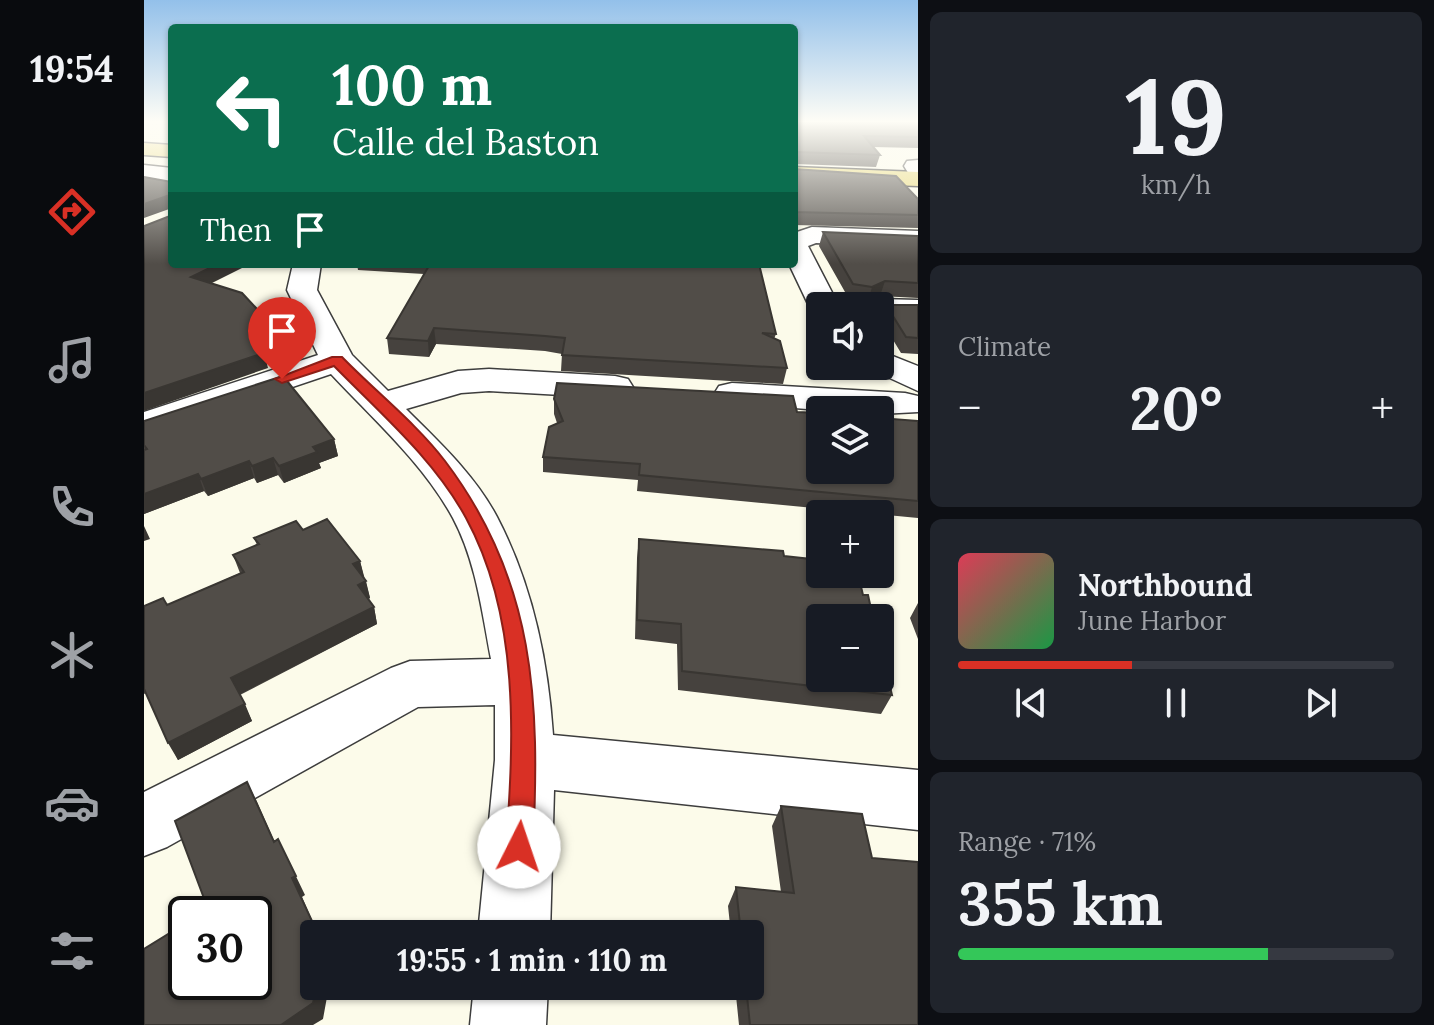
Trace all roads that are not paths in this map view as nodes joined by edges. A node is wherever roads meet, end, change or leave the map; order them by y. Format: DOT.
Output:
graph roads {
  1 [pos="917,170"];
  2 [pos="144,172"];
  3 [pos="798,174"];
  4 [pos="168,175"];
  5 [pos="918,239"];
  6 [pos="798,242"];
  7 [pos="798,252"];
  8 [pos="306,268"];
  9 [pos="817,292"];
  10 [pos="894,308"];
  11 [pos="918,309"];
  12 [pos="337,360"];
  13 [pos="894,375"];
  14 [pos="643,389"];
  15 [pos="705,392"];
  16 [pos="912,392"];
  17 [pos="379,405"];
  18 [pos="144,425"];
  19 [pos="522,681"];
  20 [pos="525,760"];
  21 [pos="918,800"];
  22 [pos="144,825"];
  23 [pos="515,920"];
  24 [pos="510,1000"];
  25 [pos="508,1025"];
  1 -- 3 [label="main road"];
  2 -- 4 [label="street"];
  5 -- 6 [label="street"];
  7 -- 9 [label="street"];
  8 -- 12 [label="street"];
  10 -- 11 [label="street"];
  12 -- 17 [label="street"];
  12 -- 18 [label="street"];
  13 -- 16 [label="street"];
  14 -- 17 [label="street"];
  15 -- 16 [label="street"];
  17 -- 19 [label="street"];
  19 -- 20 [label="street"];
  19 -- 22 [label="street"];
  20 -- 21 [label="street"];
  20 -- 23 [label="street"];
  24 -- 25 [label="street"];
}
